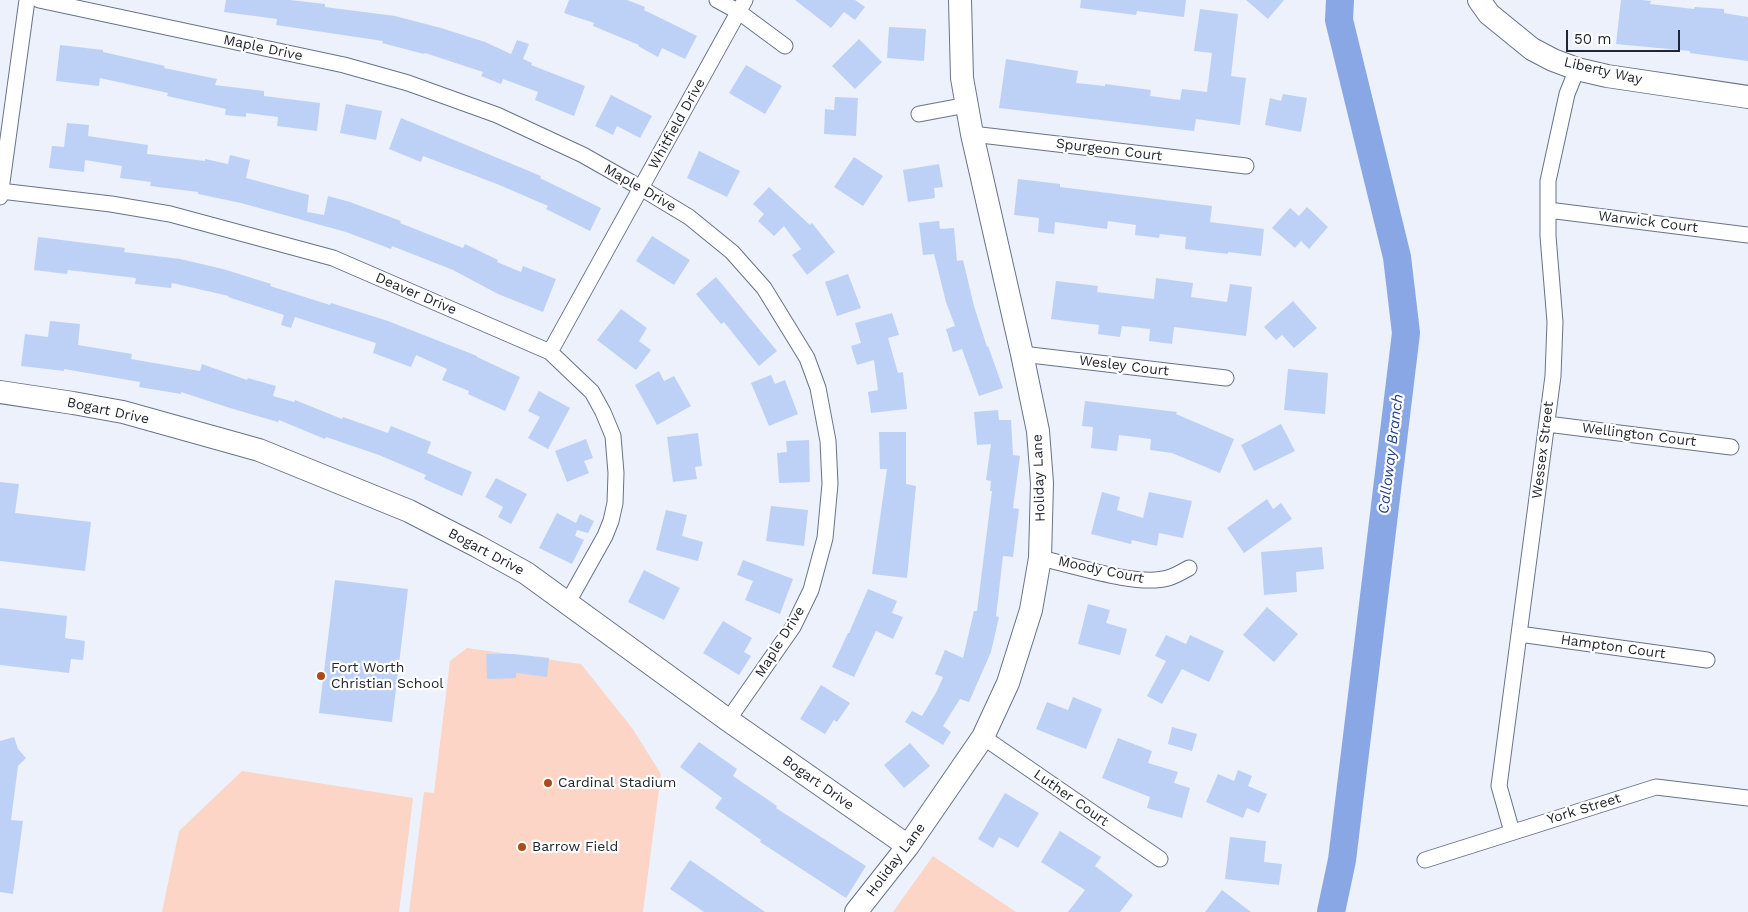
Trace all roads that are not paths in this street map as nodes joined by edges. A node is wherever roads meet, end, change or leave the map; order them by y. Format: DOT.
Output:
graph roads {
  1 [pos="27,0"];
  2 [pos="39,0"];
  3 [pos="717,0"];
  4 [pos="960,0"];
  5 [pos="1479,0"];
  6 [pos="742,6"];
  7 [pos="785,46"];
  8 [pos="1577,69"];
  9 [pos="1748,97"];
  10 [pos="966,105"];
  11 [pos="919,114"];
  12 [pos="972,134"];
  13 [pos="1246,166"];
  14 [pos="641,188"];
  15 [pos="0,191"];
  16 [pos="0,196"];
  17 [pos="1548,210"];
  18 [pos="1748,235"];
  19 [pos="550,352"];
  20 [pos="1022,354"];
  21 [pos="1226,378"];
  22 [pos="0,392"];
  23 [pos="1547,424"];
  24 [pos="1731,447"];
  25 [pos="1040,558"];
  26 [pos="1189,568"];
  27 [pos="568,602"];
  28 [pos="1519,634"];
  29 [pos="1707,660"];
  30 [pos="728,720"];
  31 [pos="983,737"];
  32 [pos="1748,798"];
  33 [pos="1512,832"];
  34 [pos="908,846"];
  35 [pos="1160,859"];
  36 [pos="1425,860"];
  37 [pos="856,912"];
  1 -- 15 [label="street"];
  2 -- 14 [label="street, Maple Drive"];
  3 -- 6 [label="street"];
  4 -- 10 [label="street, Holiday Lane"];
  5 -- 8 [label="street, Liberty Way"];
  6 -- 7 [label="street"];
  6 -- 14 [label="street, Whitfield Drive"];
  8 -- 9 [label="street, Liberty Way"];
  8 -- 17 [label="street, Wessex Street"];
  10 -- 11 [label="street"];
  10 -- 12 [label="street, Holiday Lane"];
  12 -- 13 [label="street, Spurgeon Court"];
  12 -- 20 [label="street, Holiday Lane"];
  14 -- 19 [label="street, Whitfield Drive"];
  14 -- 30 [label="street, Maple Drive"];
  15 -- 16 [label="street"];
  15 -- 19 [label="street, Deaver Drive"];
  17 -- 18 [label="street, Warwick Court"];
  17 -- 23 [label="street, Wessex Street"];
  19 -- 27 [label="street, Deaver Drive"];
  20 -- 21 [label="street, Wesley Court"];
  20 -- 25 [label="street, Holiday Lane"];
  22 -- 27 [label="street, Bogart Drive"];
  23 -- 24 [label="street, Wellington Court"];
  23 -- 28 [label="street, Wessex Street"];
  25 -- 26 [label="street, Moody Court"];
  25 -- 31 [label="street, Holiday Lane"];
  27 -- 30 [label="street, Bogart Drive"];
  28 -- 29 [label="street, Hampton Court"];
  28 -- 33 [label="street, Wessex Street"];
  30 -- 34 [label="street, Bogart Drive"];
  31 -- 34 [label="street, Holiday Lane"];
  31 -- 35 [label="street, Luther Court"];
  32 -- 33 [label="street, York Street"];
  33 -- 36 [label="street, York Street"];
  34 -- 37 [label="street, Holiday Lane"];
}
